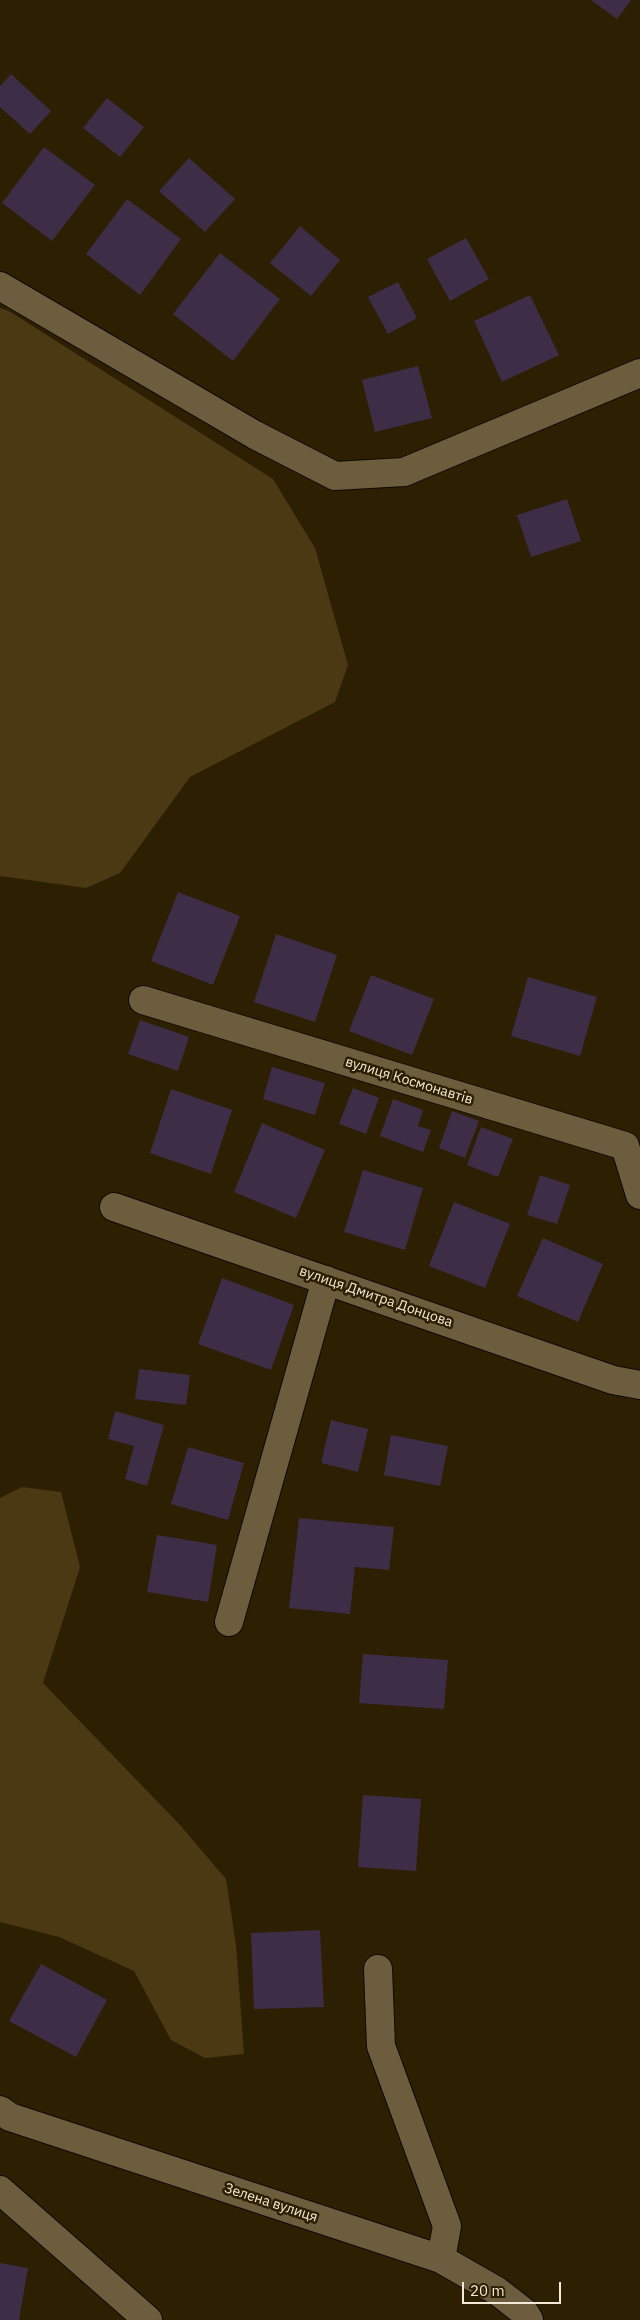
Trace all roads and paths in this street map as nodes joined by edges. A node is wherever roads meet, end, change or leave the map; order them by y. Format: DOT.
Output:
graph roads {
  1 [pos="0,286"];
  2 [pos="640,373"];
  3 [pos="143,1000"];
  4 [pos="640,1196"];
  5 [pos="114,1208"];
  6 [pos="326,1280"];
  7 [pos="640,1385"];
  8 [pos="229,1622"];
  9 [pos="378,1969"];
  10 [pos="0,2110"];
  11 [pos="0,2190"];
  12 [pos="441,2260"];
  13 [pos="148,2320"];
  14 [pos="529,2320"];
  1 -- 2 [label="street"];
  3 -- 4 [label="street, вулиця Космонавтів"];
  5 -- 6 [label="street, вулиця Дмитра Донцова"];
  6 -- 7 [label="street, вулиця Дмитра Донцова"];
  6 -- 8 [label="street"];
  9 -- 12 [label="street"];
  10 -- 12 [label="street, Зелена вулиця"];
  11 -- 13 [label="street"];
  12 -- 14 [label="street, Зелена вулиця"];
}
